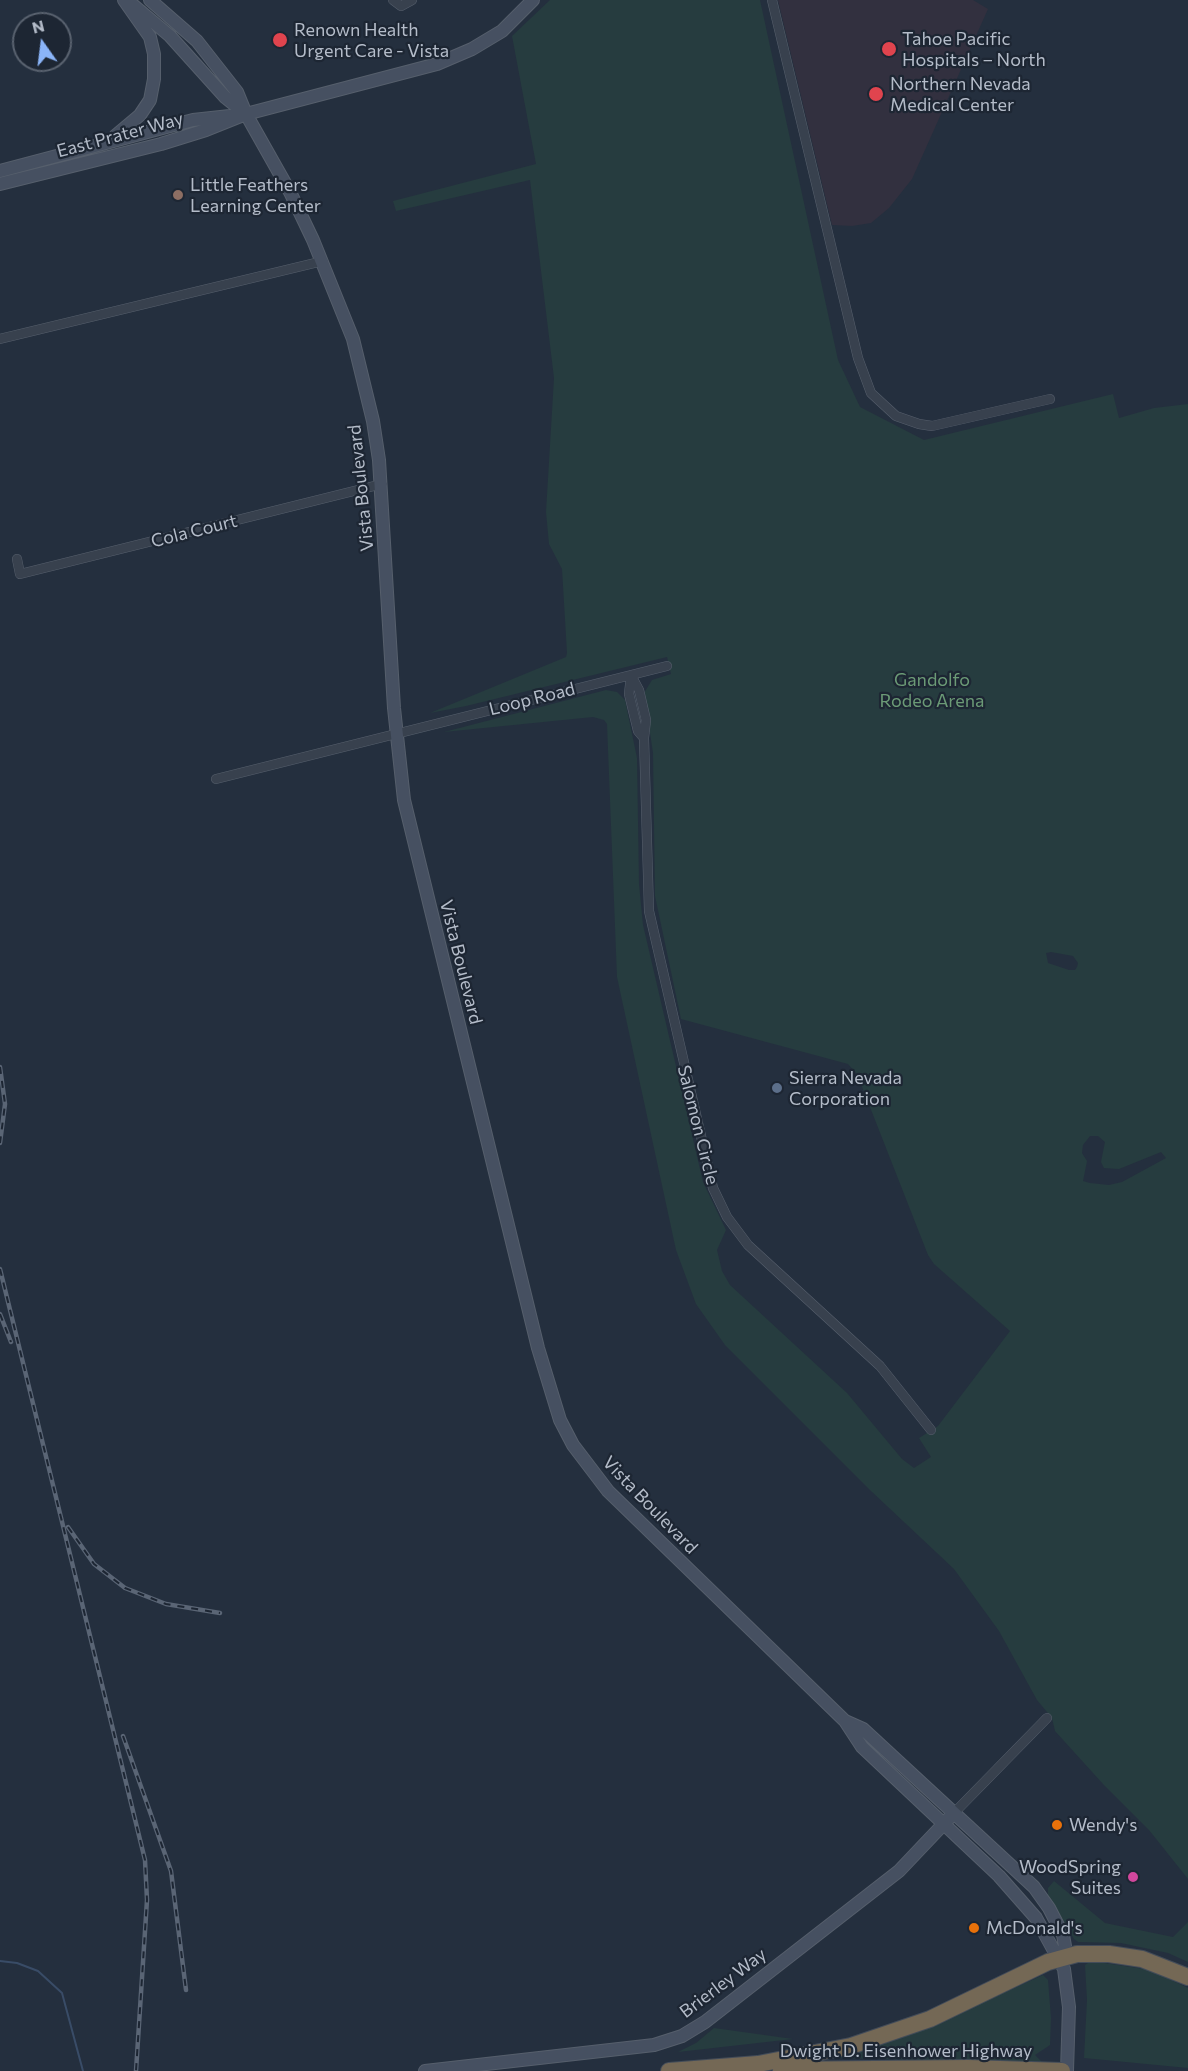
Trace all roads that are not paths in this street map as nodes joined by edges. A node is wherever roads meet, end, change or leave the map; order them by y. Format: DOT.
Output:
graph roads {
  1 [pos="126,0"];
  2 [pos="150,0"];
  3 [pos="393,0"];
  4 [pos="412,0"];
  5 [pos="772,0"];
  6 [pos="527,2"];
  7 [pos="246,114"];
  8 [pos="99,145"];
  9 [pos="0,171"];
  10 [pos="0,184"];
  11 [pos="323,261"];
  12 [pos="0,339"];
  13 [pos="1050,399"];
  14 [pos="382,484"];
  15 [pos="17,559"];
  16 [pos="667,666"];
  17 [pos="631,675"];
  18 [pos="396,732"];
  19 [pos="216,779"];
  20 [pos="931,1430"];
  21 [pos="1047,1718"];
  22 [pos="845,1721"];
  23 [pos="954,1813"];
  24 [pos="944,1824"];
  25 [pos="1060,1958"];
  26 [pos="1188,1977"];
  27 [pos="425,2071"];
  28 [pos="669,2071"];
  29 [pos="749,2071"];
  30 [pos="1065,2071"];
  1 -- 7 [label="main road, Vista Boulevard"];
  1 -- 8 [label="main road"];
  2 -- 7 [label="main road, Vista Boulevard"];
  3 -- 4 [label="street"];
  5 -- 13 [label="street"];
  6 -- 7 [label="main road, East Prater Way"];
  7 -- 8 [label="main road, East Prater Way"];
  7 -- 10 [label="main road, East Prater Way"];
  7 -- 11 [label="main road, Vista Boulevard"];
  8 -- 9 [label="main road, East Prater Way"];
  11 -- 12 [label="street"];
  11 -- 14 [label="main road, Vista Boulevard"];
  14 -- 15 [label="street, Cola Court"];
  14 -- 18 [label="main road, Vista Boulevard"];
  16 -- 17 [label="street, Loop Road"];
  17 -- 18 [label="street, Loop Road"];
  17 -- 20 [label="street, Salomon Circle"];
  18 -- 19 [label="street, Loop Road"];
  18 -- 22 [label="main road, Vista Boulevard"];
  21 -- 23 [label="street"];
  22 -- 23 [label="main road, Vista Boulevard"];
  22 -- 24 [label="main road, Vista Boulevard"];
  23 -- 24 [label="main road, Brierley Way"];
  23 -- 25 [label="main road, Vista Boulevard"];
  24 -- 25 [label="main road, Vista Boulevard"];
  24 -- 27 [label="main road, Brierley Way"];
  25 -- 26 [label="highway"];
  25 -- 28 [label="highway"];
  25 -- 30 [label="main road, Vista Boulevard"];
  29 -- 30 [label="highway, Dwight D. Eisenhower Highway"];
}
